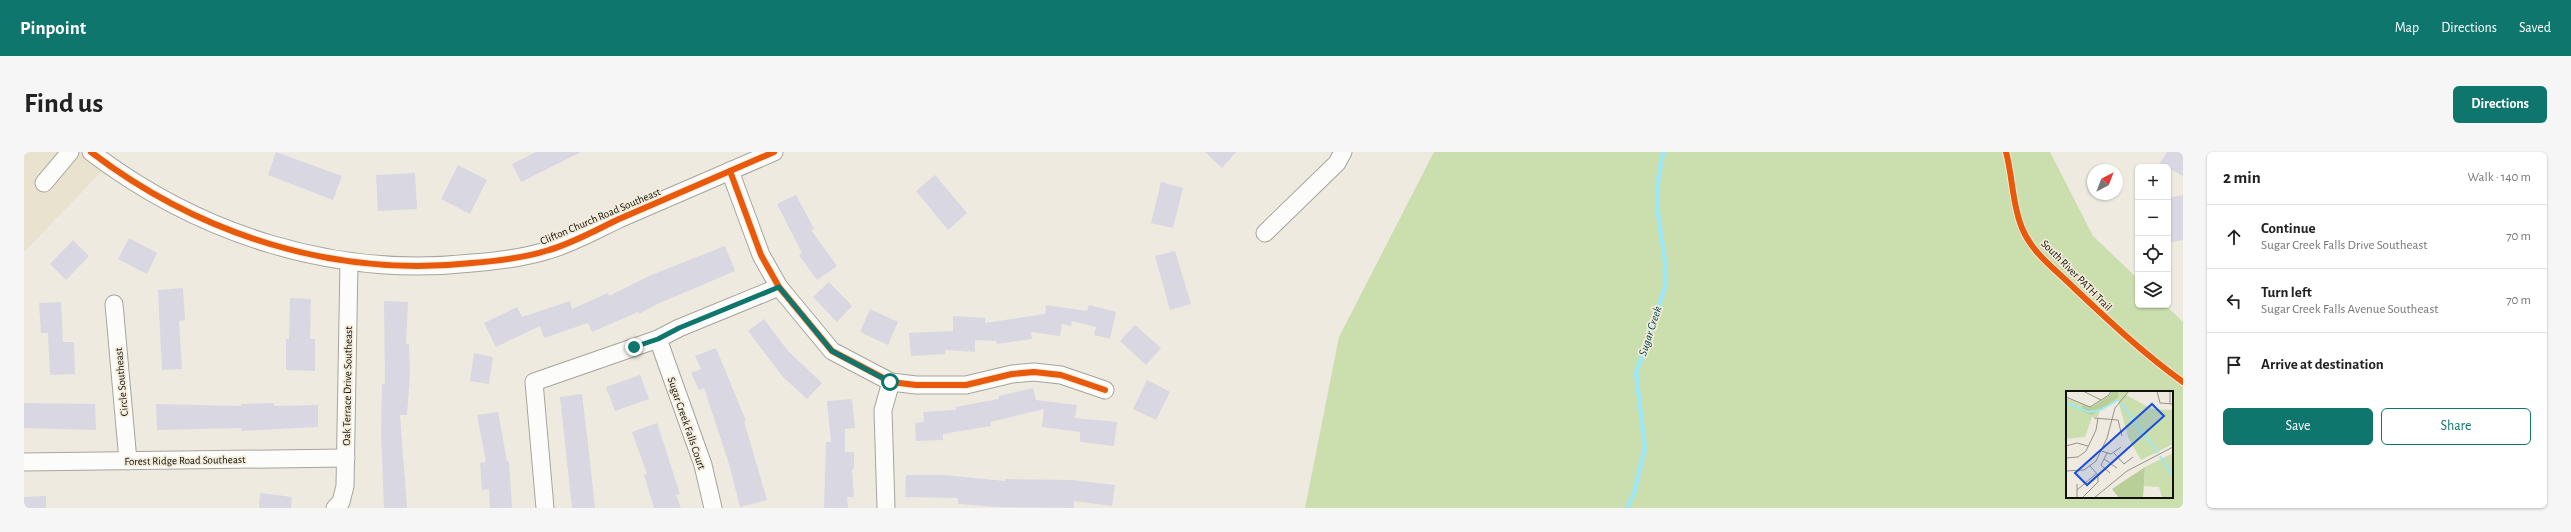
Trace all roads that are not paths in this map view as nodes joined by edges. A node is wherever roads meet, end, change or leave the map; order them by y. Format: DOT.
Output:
graph roads {
  1 [pos="70,152"];
  2 [pos="91,152"];
  3 [pos="774,152"];
  4 [pos="1343,152"];
  5 [pos="730,171"];
  6 [pos="44,183"];
  7 [pos="1265,233"];
  8 [pos="349,262"];
  9 [pos="779,287"];
  10 [pos="114,304"];
  11 [pos="658,339"];
  12 [pos="890,382"];
  13 [pos="1105,390"];
  14 [pos="346,458"];
  15 [pos="128,461"];
  16 [pos="24,462"];
  17 [pos="335,508"];
  18 [pos="545,508"];
  19 [pos="713,508"];
  20 [pos="886,508"];
  1 -- 6 [label="street"];
  2 -- 8 [label="street, Clifton Church Road Southeast"];
  3 -- 5 [label="street, Clifton Church Road Southeast"];
  4 -- 7 [label="street"];
  5 -- 8 [label="street, Clifton Church Road Southeast"];
  5 -- 9 [label="street"];
  8 -- 14 [label="street, Oak Terrace Drive Southeast"];
  9 -- 11 [label="street"];
  9 -- 12 [label="street"];
  10 -- 15 [label="street, Circle Southeast"];
  11 -- 18 [label="street"];
  11 -- 19 [label="street, Sugar Creek Falls Court"];
  12 -- 13 [label="street"];
  12 -- 20 [label="street"];
  14 -- 15 [label="street, Forest Ridge Road Southeast"];
  14 -- 17 [label="street, Oak Terrace Drive Southeast"];
  15 -- 16 [label="street, Forest Ridge Road Southeast"];
}
